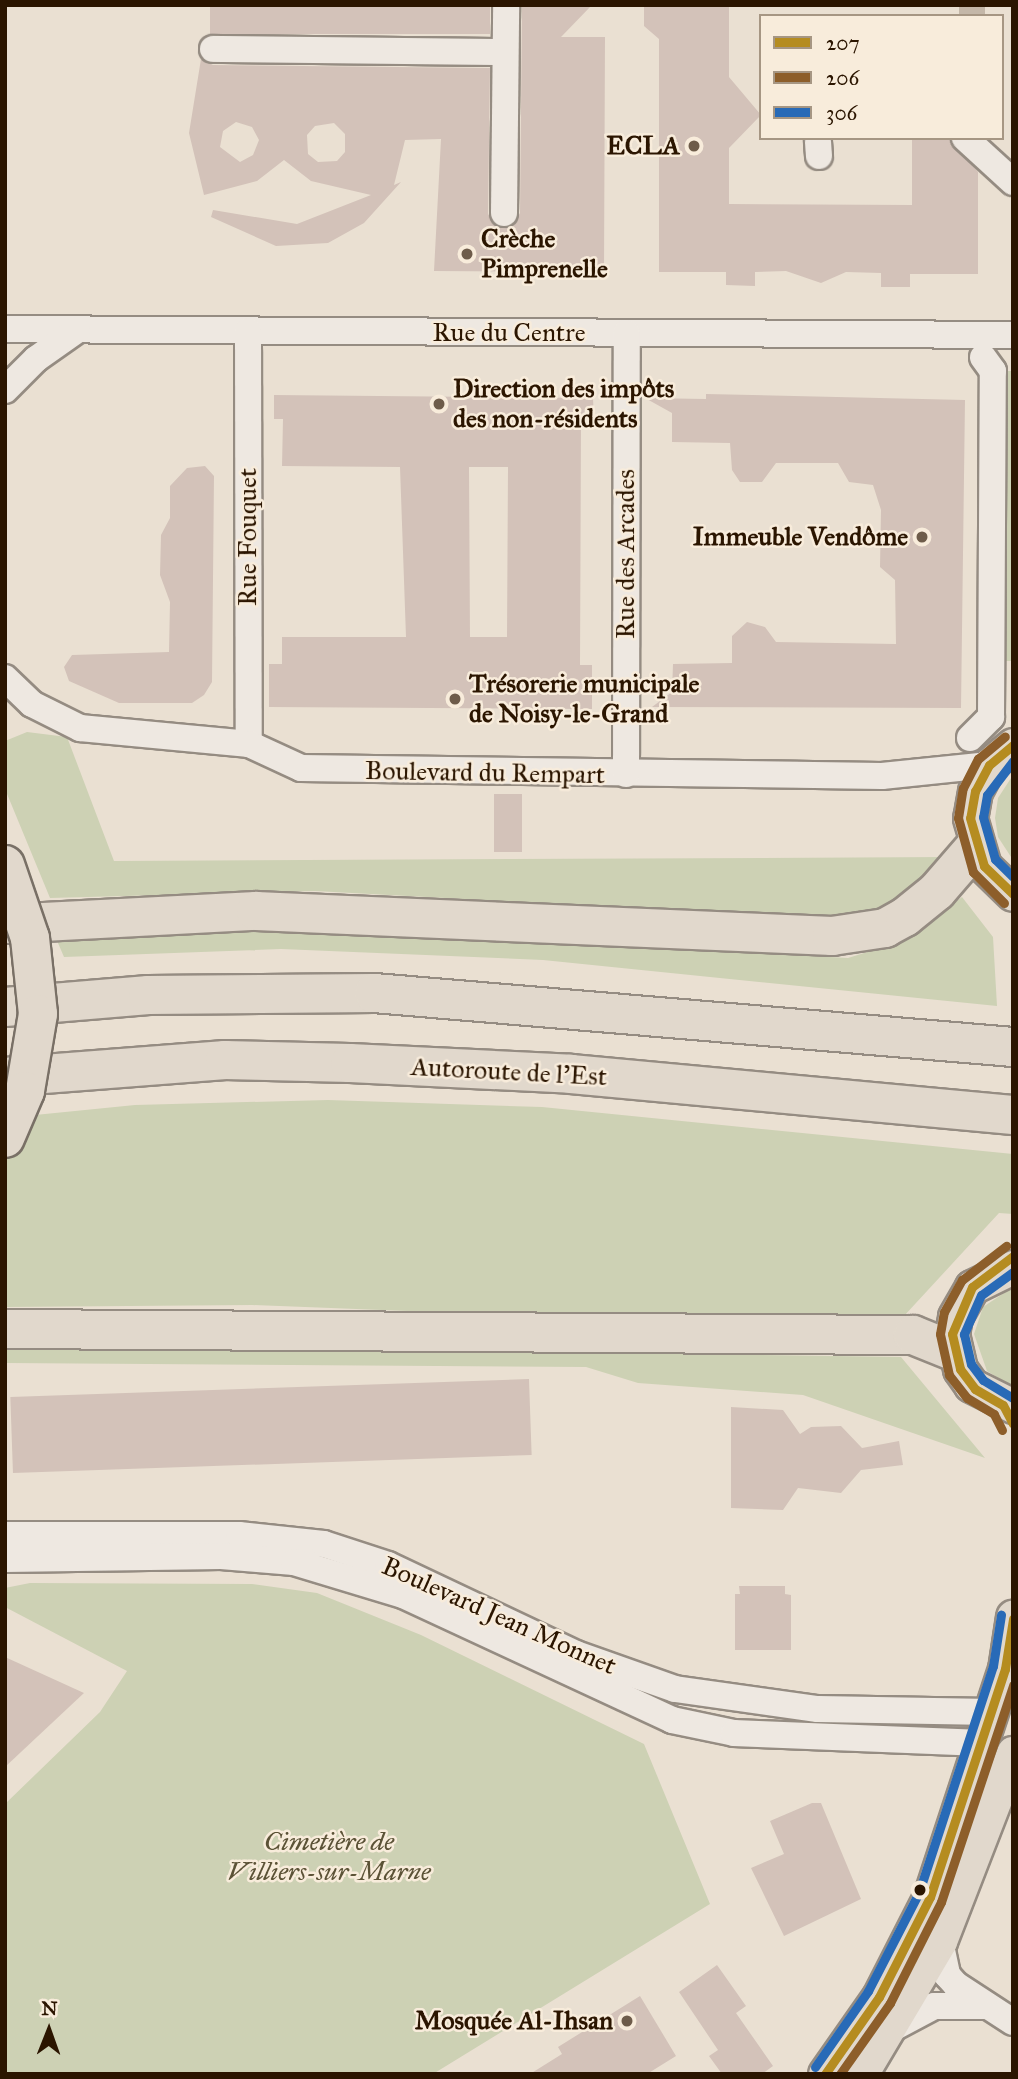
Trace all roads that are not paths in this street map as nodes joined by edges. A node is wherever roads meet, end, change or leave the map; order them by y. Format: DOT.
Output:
graph roads {
  1 [pos="506,5"];
  2 [pos="213,49"];
  3 [pos="505,52"];
  4 [pos="971,141"];
  5 [pos="1013,182"];
  6 [pos="504,213"];
  7 [pos="5,329"];
  8 [pos="77,330"];
  9 [pos="248,331"];
  10 [pos="627,334"];
  11 [pos="1013,335"];
  12 [pos="983,357"];
  13 [pos="5,390"];
  14 [pos="1002,666"];
  15 [pos="5,678"];
  16 [pos="970,738"];
  17 [pos="249,744"];
  18 [pos="1001,755"];
  19 [pos="625,775"];
  20 [pos="975,847"];
  21 [pos="5,866"];
  22 [pos="1013,894"];
  23 [pos="5,924"];
  24 [pos="5,1007"];
  25 [pos="1013,1047"];
  26 [pos="5,1077"];
  27 [pos="1013,1115"];
  28 [pos="5,1138"];
  29 [pos="1009,1264"];
  30 [pos="5,1329"];
  31 [pos="953,1351"];
  32 [pos="1009,1412"];
  33 [pos="5,1535"];
  34 [pos="5,1559"];
  35 [pos="1013,1617"];
  36 [pos="1003,1732"];
  37 [pos="940,1941"];
  38 [pos="989,2006"];
  39 [pos="1013,2022"];
  40 [pos="891,2029"];
  41 [pos="825,2074"];
  42 [pos="861,2074"];
  1 -- 3 [label="street"];
  2 -- 3 [label="street"];
  3 -- 6 [label="street"];
  4 -- 5 [label="street"];
  7 -- 8 [label="street, Rue du Centre"];
  8 -- 9 [label="street, Rue du Centre"];
  8 -- 13 [label="street"];
  9 -- 10 [label="street, Rue du Centre"];
  9 -- 17 [label="street, Rue Fouquet"];
  10 -- 11 [label="street, Rue du Centre"];
  10 -- 19 [label="street, Rue des Arcades"];
  12 -- 14 [label="street"];
  14 -- 16 [label="street"];
  15 -- 17 [label="street, Boulevard du Rempart"];
  17 -- 19 [label="street, Boulevard du Rempart"];
  18 -- 19 [label="street, Boulevard du Rempart"];
  18 -- 20 [label="main road"];
  20 -- 22 [label="main road"];
  20 -- 23 [label="highway"];
  21 -- 28 [label="highway, bridge"];
  24 -- 25 [label="highway"];
  26 -- 27 [label="highway, Autoroute de l’Est"];
  29 -- 31 [label="main road"];
  30 -- 31 [label="highway"];
  31 -- 32 [label="main road"];
  33 -- 36 [label="street, Boulevard Jean Monnet"];
  34 -- 36 [label="street, Boulevard Jean Monnet"];
  35 -- 36 [label="main road"];
  36 -- 37 [label="main road"];
  36 -- 41 [label="main road"];
  37 -- 38 [label="street"];
  37 -- 40 [label="main road"];
  38 -- 39 [label="street"];
  38 -- 40 [label="street"];
  40 -- 42 [label="main road"];
}
